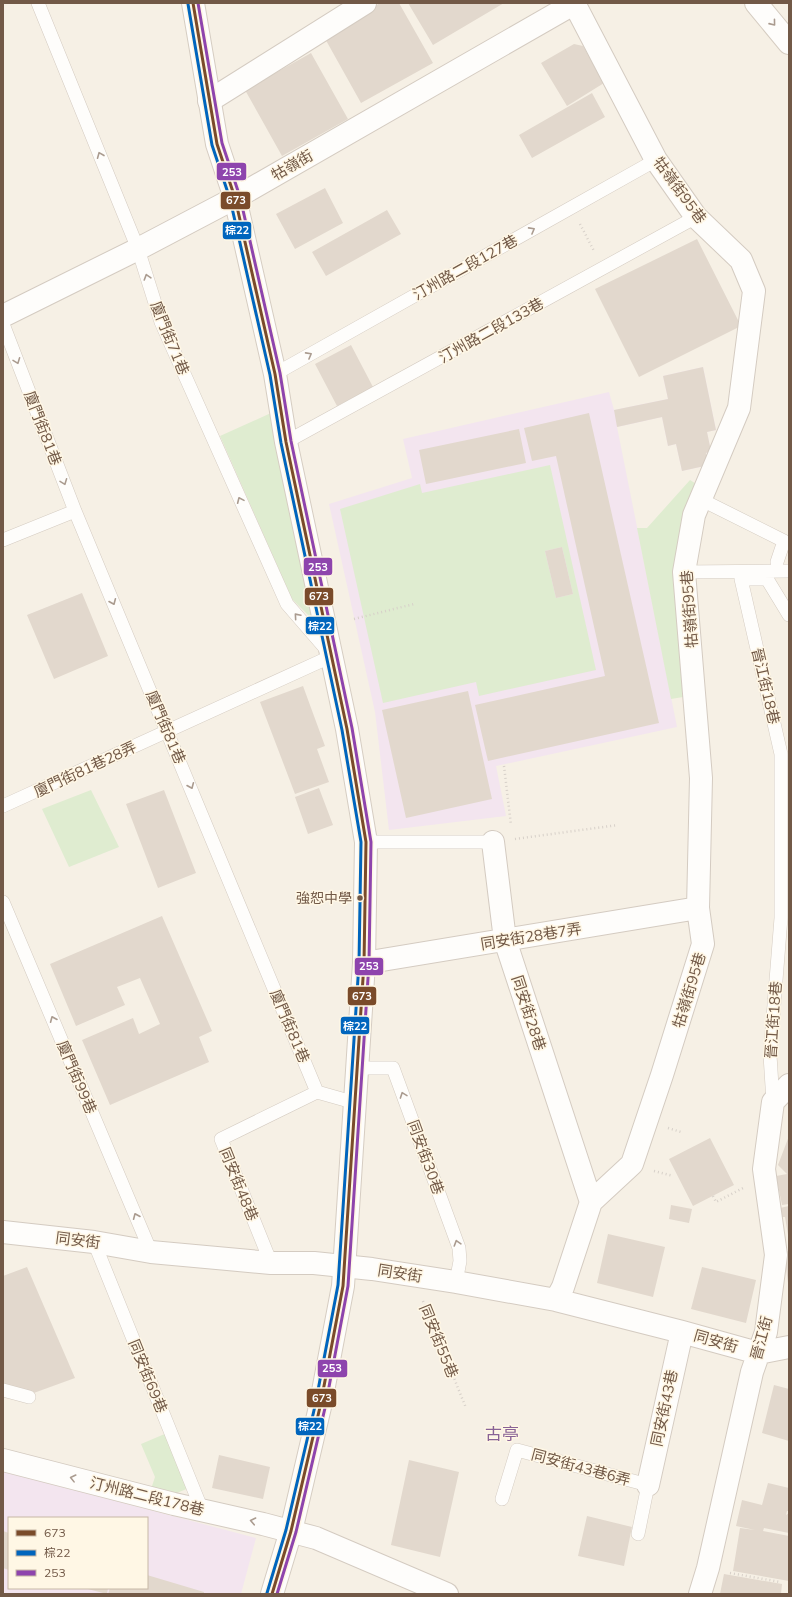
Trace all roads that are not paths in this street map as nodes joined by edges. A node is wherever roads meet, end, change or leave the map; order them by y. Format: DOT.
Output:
graph roads {
  1 [pos="38,3"];
  2 [pos="193,3"];
  3 [pos="365,3"];
  4 [pos="575,3"];
  5 [pos="756,3"];
  6 [pos="789,43"];
  7 [pos="210,101"];
  8 [pos="656,160"];
  9 [pos="235,198"];
  10 [pos="696,217"];
  11 [pos="138,249"];
  12 [pos="3,316"];
  13 [pos="3,324"];
  14 [pos="275,374"];
  15 [pos="286,442"];
  16 [pos="700,499"];
  17 [pos="75,511"];
  18 [pos="3,540"];
  19 [pos="777,562"];
  20 [pos="789,571"];
  21 [pos="684,572"];
  22 [pos="789,615"];
  23 [pos="332,656"];
  24 [pos="168,731"];
  25 [pos="3,806"];
  26 [pos="366,842"];
  27 [pos="493,842"];
  28 [pos="3,902"];
  29 [pos="698,908"];
  30 [pos="505,940"];
  31 [pos="364,964"];
  32 [pos="357,1068"];
  33 [pos="789,1084"];
  34 [pos="317,1092"];
  35 [pos="773,1102"];
  36 [pos="356,1103"];
  37 [pos="591,1202"];
  38 [pos="3,1232"];
  39 [pos="94,1242"];
  40 [pos="151,1252"];
  41 [pos="271,1263"];
  42 [pos="345,1266"];
  43 [pos="456,1282"];
  44 [pos="556,1300"];
  45 [pos="682,1332"];
  46 [pos="789,1347"];
  47 [pos="758,1353"];
  48 [pos="3,1390"];
  49 [pos="29,1397"];
  50 [pos="3,1460"];
  51 [pos="648,1485"];
  52 [pos="502,1499"];
  53 [pos="202,1510"];
  54 [pos="291,1531"];
  55 [pos="638,1534"];
  56 [pos="272,1594"];
  57 [pos="447,1594"];
  58 [pos="700,1594"];
  11 -- 1 [label="lane, 廈門街71巷, one-way"];
  2 -- 7 [label="street"];
  3 -- 7 [label="street"];
  4 -- 8 [label="street, 牯嶺街95巷"];
  4 -- 9 [label="street, 牯嶺街"];
  5 -- 6 [label="street, one-way"];
  7 -- 9 [label="street"];
  8 -- 10 [label="street, 牯嶺街95巷"];
  14 -- 8 [label="lane, 汀州路二段127巷, one-way"];
  9 -- 11 [label="street, 牯嶺街"];
  9 -- 14 [label="street"];
  10 -- 15 [label="lane, 汀州路二段133巷"];
  10 -- 16 [label="street, 牯嶺街95巷"];
  11 -- 12 [label="street, 牯嶺街"];
  23 -- 11 [label="lane, 廈門街71巷, one-way"];
  13 -- 17 [label="lane, 廈門街81巷, one-way"];
  14 -- 15 [label="street"];
  15 -- 23 [label="street"];
  16 -- 19 [label="lane"];
  16 -- 21 [label="street, 牯嶺街95巷"];
  17 -- 18 [label="lane"];
  17 -- 24 [label="lane, 廈門街81巷, one-way"];
  20 -- 21 [label="lane"];
  21 -- 29 [label="street, 牯嶺街95巷"];
  22 -- 35 [label="lane, 晉江街18巷"];
  23 -- 24 [label="lane, 廈門街81巷28弄"];
  23 -- 26 [label="street"];
  24 -- 25 [label="lane, 廈門街81巷28弄"];
  24 -- 34 [label="lane, 廈門街81巷, one-way"];
  26 -- 27 [label="lane, 同安街28巷"];
  26 -- 31 [label="street"];
  27 -- 30 [label="street, 同安街28巷"];
  40 -- 28 [label="lane, 廈門街99巷, one-way"];
  29 -- 30 [label="street, 同安街28巷7弄"];
  29 -- 37 [label="street, 牯嶺街95巷"];
  30 -- 31 [label="street, 同安街28巷7弄"];
  30 -- 37 [label="street, 同安街28巷"];
  31 -- 32 [label="street"];
  32 -- 36 [label="street"];
  43 -- 32 [label="lane, 同安街30巷, one-way"];
  33 -- 35 [label="street"];
  34 -- 36 [label="lane"];
  34 -- 41 [label="lane, 同安街48巷"];
  35 -- 47 [label="street, 晉江街"];
  36 -- 42 [label="street"];
  37 -- 44 [label="street"];
  38 -- 39 [label="street, 同安街"];
  39 -- 40 [label="street, 同安街"];
  39 -- 53 [label="lane, 同安街69巷"];
  40 -- 41 [label="street, 同安街"];
  41 -- 42 [label="street, 同安街"];
  42 -- 43 [label="street, 同安街"];
  42 -- 54 [label="street"];
  43 -- 44 [label="street, 同安街"];
  44 -- 45 [label="street, 同安街"];
  45 -- 47 [label="street, 同安街"];
  45 -- 51 [label="street, 同安街43巷"];
  46 -- 47 [label="street, 同安街"];
  47 -- 58 [label="street, 晉江街"];
  48 -- 49 [label="lane"];
  53 -- 50 [label="street, 汀州路二段178巷, one-way"];
  51 -- 52 [label="lane, 同安街43巷6弄"];
  51 -- 55 [label="lane"];
  54 -- 53 [label="street, 汀州路二段178巷, one-way"];
  54 -- 56 [label="street"];
  54 -- 57 [label="street, 汀州路二段178巷"];
}
